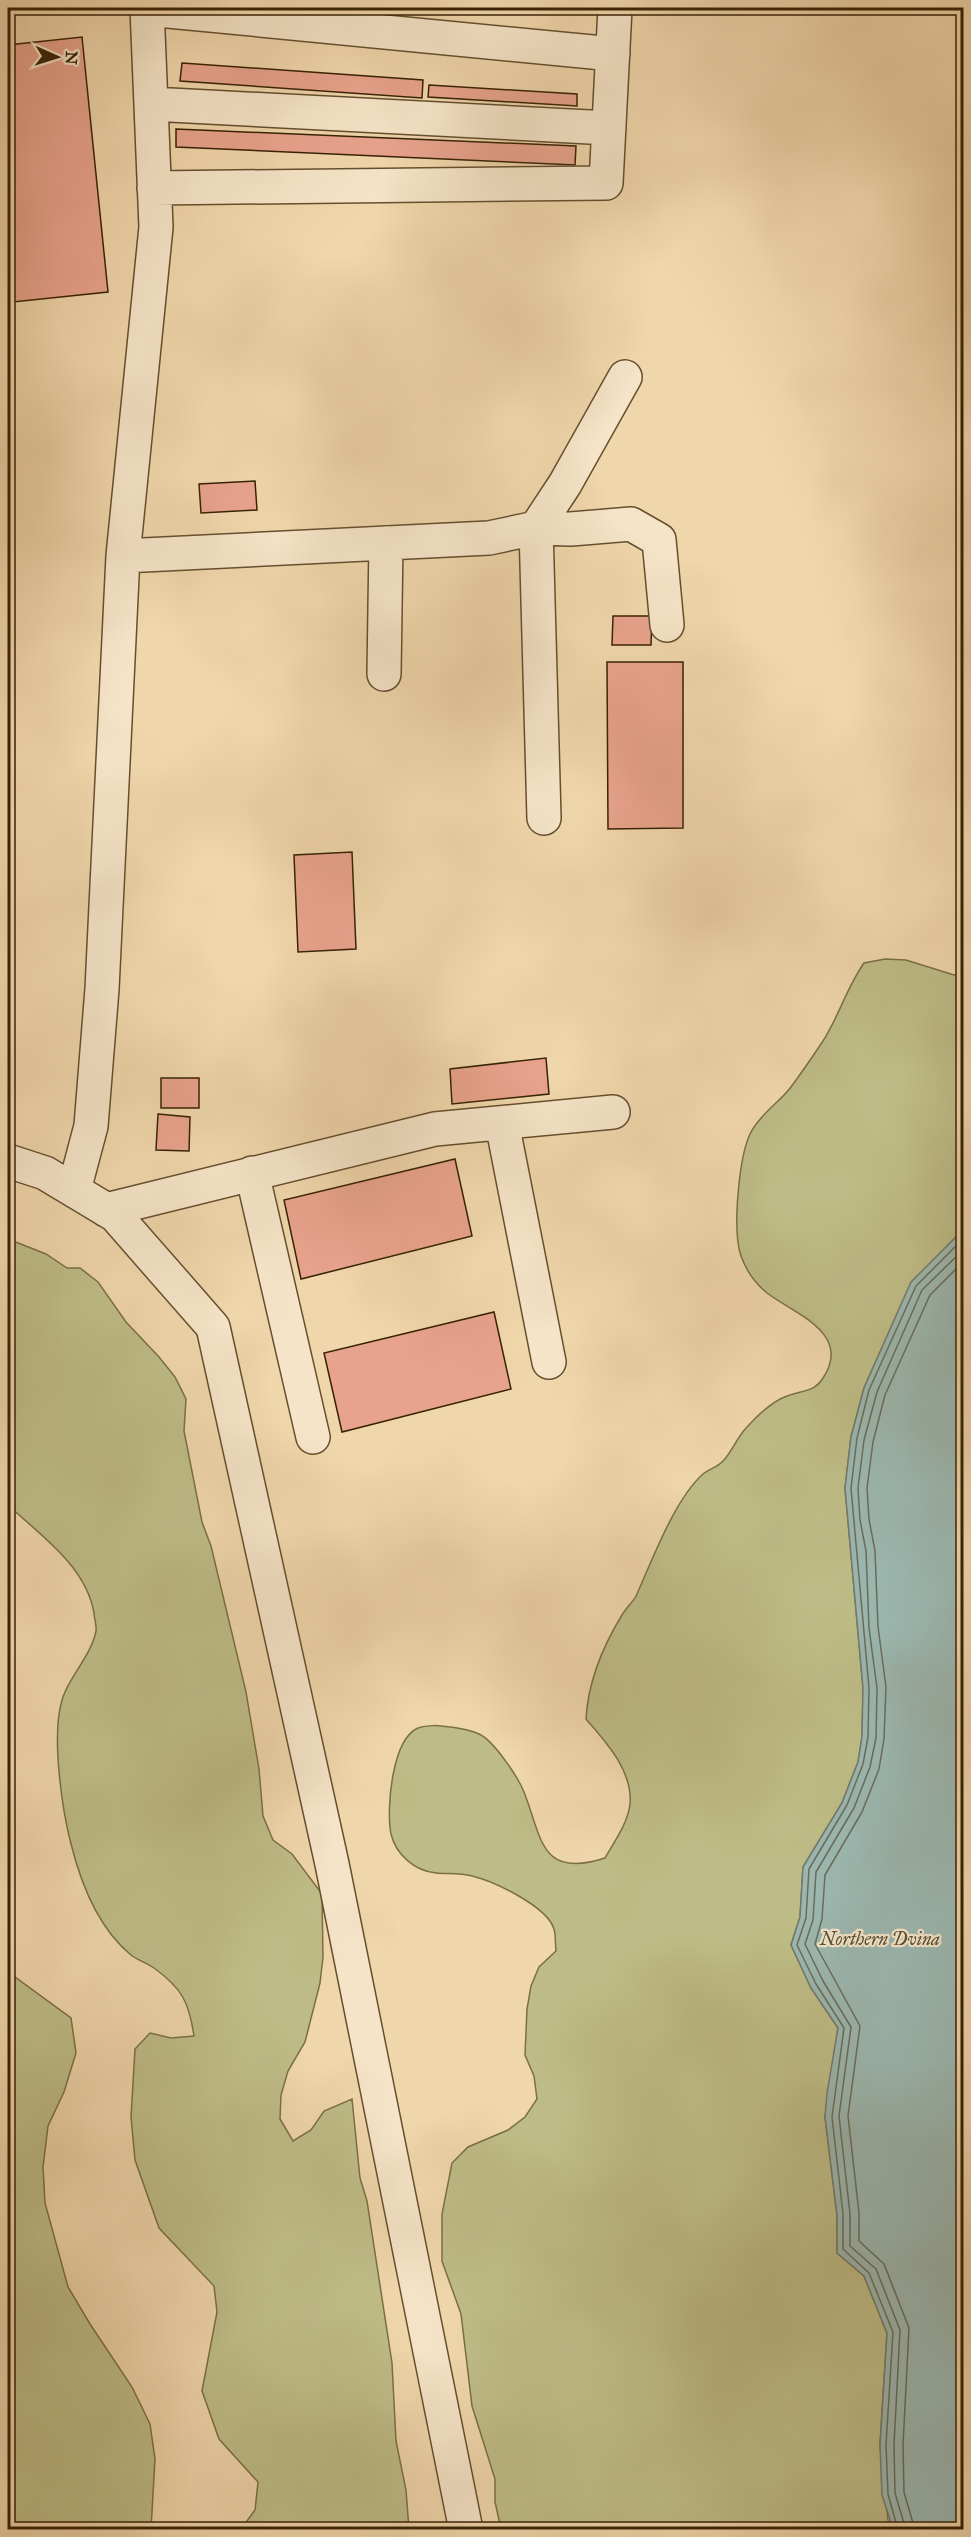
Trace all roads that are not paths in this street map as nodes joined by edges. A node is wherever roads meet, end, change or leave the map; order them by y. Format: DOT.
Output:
graph roads {
  1 [pos="147,8"];
  2 [pos="615,8"];
  3 [pos="613,54"];
  4 [pos="151,104"];
  5 [pos="609,128"];
  6 [pos="154,188"];
  7 [pos="625,377"];
  8 [pos="536,528"];
  9 [pos="386,543"];
  10 [pos="123,556"];
  11 [pos="667,625"];
  12 [pos="384,674"];
  13 [pos="544,819"];
  14 [pos="613,1112"];
  15 [pos="502,1123"];
  16 [pos="8,1161"];
  17 [pos="252,1173"];
  18 [pos="74,1190"];
  19 [pos="106,1210"];
  20 [pos="549,1362"];
  21 [pos="313,1437"];
  22 [pos="466,2529"];
  1 -- 3 [label="lane"];
  1 -- 4 [label="lane"];
  2 -- 3 [label="lane"];
  3 -- 5 [label="lane"];
  4 -- 5 [label="lane"];
  4 -- 6 [label="lane"];
  5 -- 6 [label="lane"];
  6 -- 10 [label="lane"];
  7 -- 8 [label="lane"];
  8 -- 9 [label="lane"];
  8 -- 11 [label="lane"];
  8 -- 13 [label="lane"];
  9 -- 10 [label="lane"];
  9 -- 12 [label="lane"];
  10 -- 18 [label="lane"];
  14 -- 15 [label="lane"];
  15 -- 17 [label="lane"];
  15 -- 20 [label="lane"];
  16 -- 18 [label="lane"];
  17 -- 19 [label="lane"];
  17 -- 21 [label="lane"];
  18 -- 19 [label="lane"];
  19 -- 22 [label="lane"];
}
